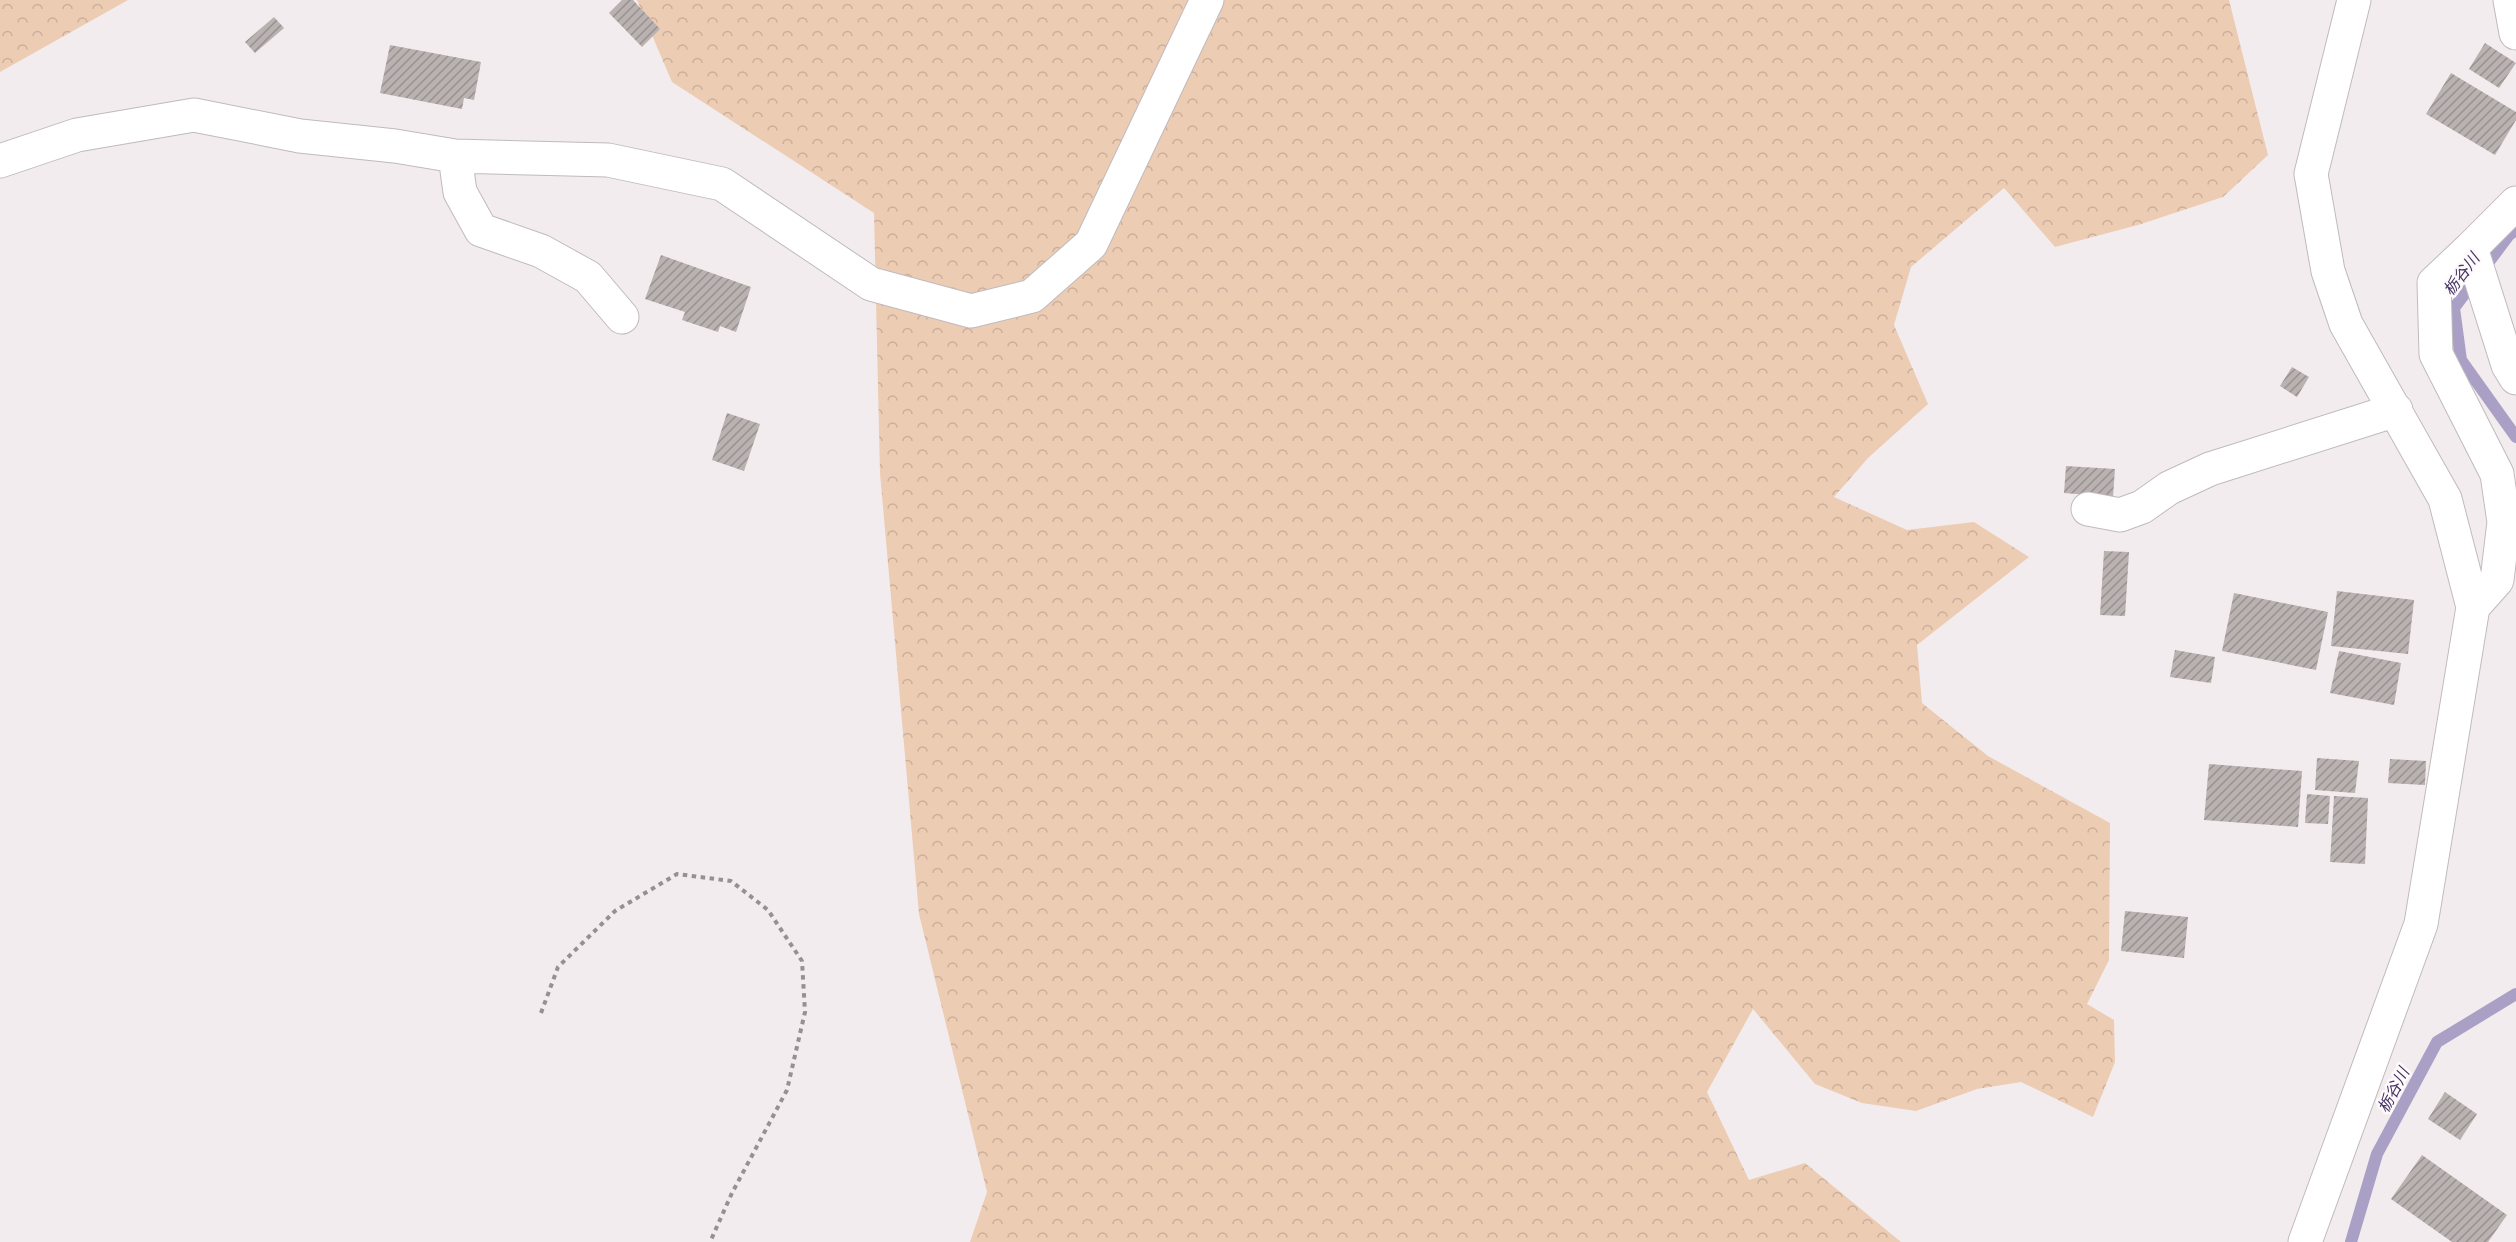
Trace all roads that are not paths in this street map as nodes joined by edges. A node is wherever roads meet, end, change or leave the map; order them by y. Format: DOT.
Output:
graph roads {
  1 [pos="1207,0"];
  2 [pos="2354,0"];
  3 [pos="455,156"];
  4 [pos="0,161"];
  5 [pos="2516,203"];
  6 [pos="2471,248"];
  7 [pos="622,317"];
  8 [pos="2516,378"];
  9 [pos="2396,410"];
  10 [pos="2088,509"];
  11 [pos="2473,607"];
  12 [pos="2305,1242"];
  1 -- 3 [label="street"];
  2 -- 9 [label="street"];
  3 -- 4 [label="street"];
  3 -- 7 [label="street"];
  5 -- 6 [label="street"];
  6 -- 8 [label="street"];
  6 -- 11 [label="street"];
  9 -- 10 [label="street"];
  9 -- 11 [label="street"];
  11 -- 12 [label="street"];
}
